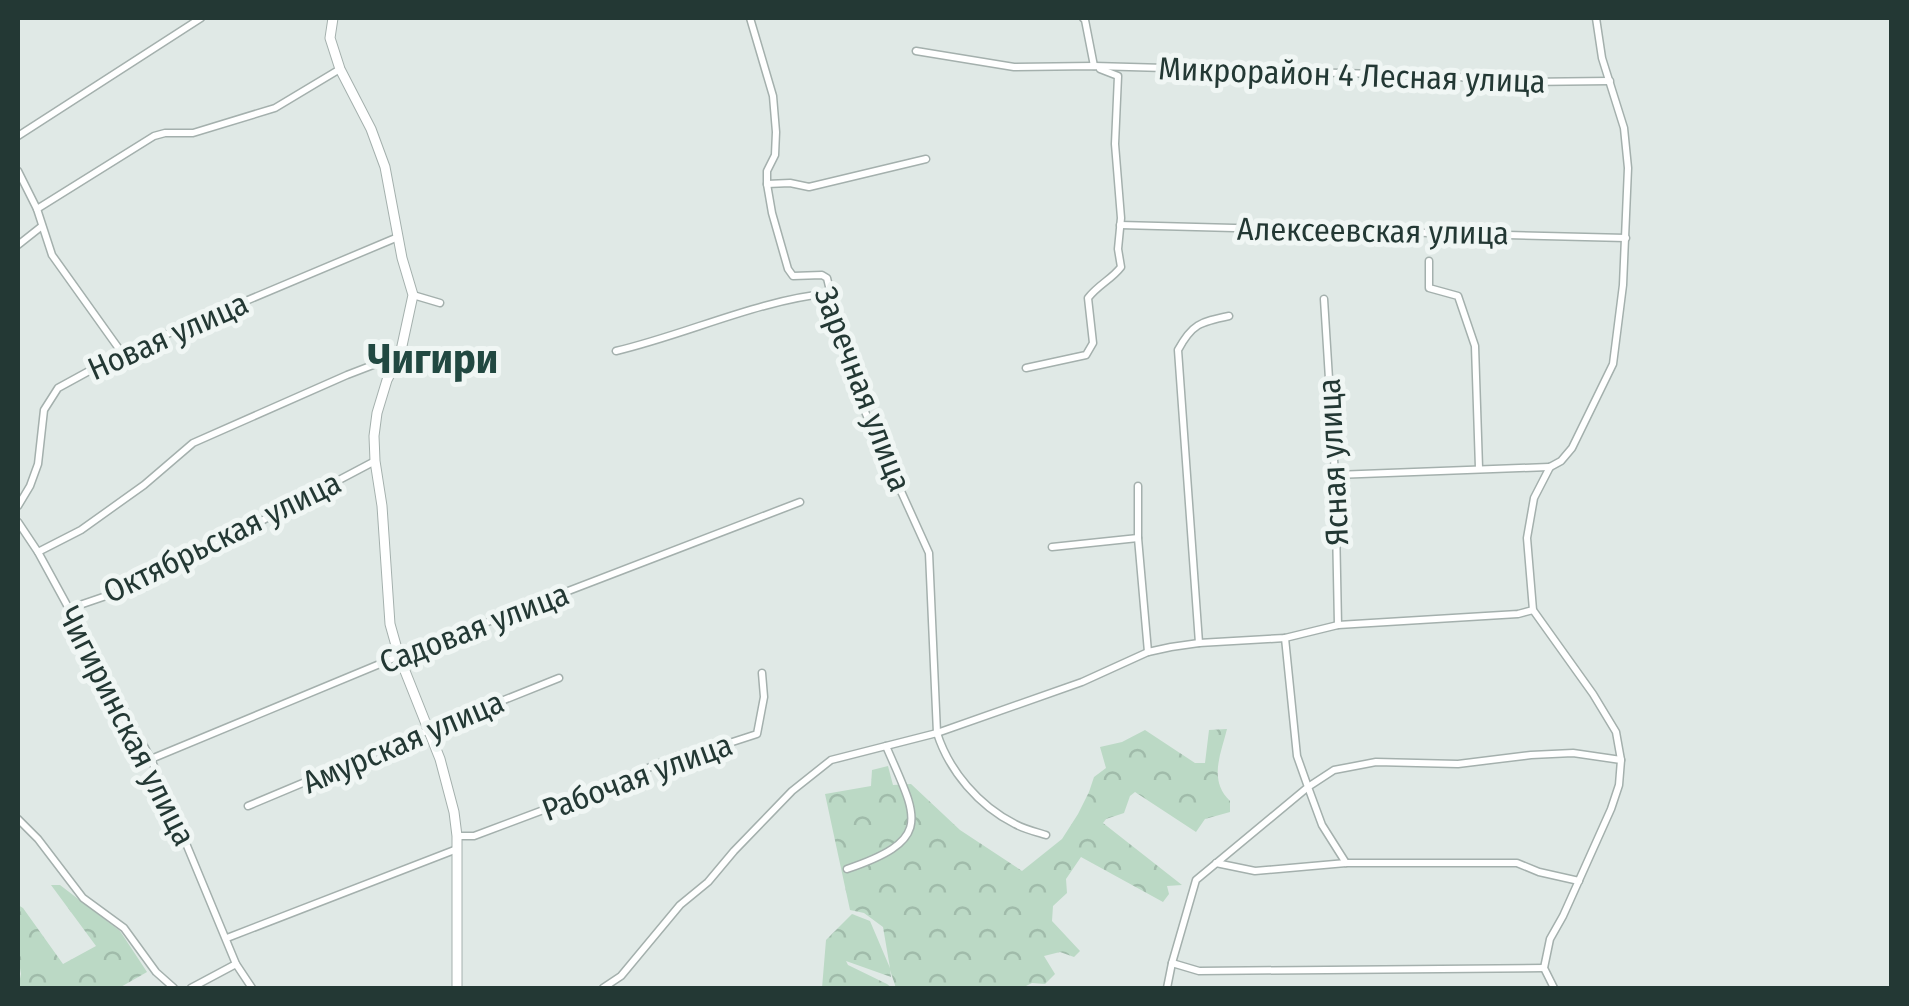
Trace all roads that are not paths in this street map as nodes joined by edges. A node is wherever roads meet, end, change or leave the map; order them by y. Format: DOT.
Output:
graph roads {
  1 [pos="201,18"];
  2 [pos="333,18"];
  3 [pos="750,18"];
  4 [pos="1083,18"];
  5 [pos="1596,18"];
  6 [pos="916,51"];
  7 [pos="1094,66"];
  8 [pos="340,69"];
  9 [pos="1610,81"];
  10 [pos="18,136"];
  11 [pos="926,159"];
  12 [pos="18,171"];
  13 [pos="767,184"];
  14 [pos="37,209"];
  15 [pos="1120,224"];
  16 [pos="42,226"];
  17 [pos="398,238"];
  18 [pos="1626,238"];
  19 [pos="18,245"];
  20 [pos="1429,261"];
  21 [pos="832,293"];
  22 [pos="413,294"];
  23 [pos="1324,299"];
  24 [pos="440,302"];
  25 [pos="1229,316"];
  26 [pos="616,351"];
  27 [pos="122,352"];
  28 [pos="400,355"];
  29 [pos="1026,368"];
  30 [pos="375,462"];
  31 [pos="1550,467"];
  32 [pos="1480,468"];
  33 [pos="1335,475"];
  34 [pos="1138,486"];
  35 [pos="800,502"];
  36 [pos="18,506"];
  37 [pos="18,522"];
  38 [pos="1138,538"];
  39 [pos="1052,547"];
  40 [pos="38,552"];
  41 [pos="68,609"];
  42 [pos="1533,610"];
  43 [pos="1338,625"];
  44 [pos="1285,638"];
  45 [pos="1198,642"];
  46 [pos="1148,652"];
  47 [pos="399,656"];
  48 [pos="762,673"];
  49 [pos="558,678"];
  50 [pos="429,730"];
  51 [pos="937,733"];
  52 [pos="886,746"];
  53 [pos="151,759"];
  54 [pos="1620,760"];
  55 [pos="1308,787"];
  56 [pos="248,806"];
  57 [pos="18,819"];
  58 [pos="1046,835"];
  59 [pos="457,836"];
  60 [pos="457,849"];
  61 [pos="1346,863"];
  62 [pos="1216,864"];
  63 [pos="847,869"];
  64 [pos="1579,881"];
  65 [pos="227,938"];
  66 [pos="1172,963"];
  67 [pos="236,964"];
  68 [pos="1544,968"];
  69 [pos="174,988"];
  70 [pos="191,988"];
  71 [pos="252,988"];
  72 [pos="457,988"];
  73 [pos="603,988"];
  74 [pos="1167,988"];
  75 [pos="1554,988"];
  1 -- 10 [label="street"];
  2 -- 8 [label="street"];
  3 -- 13 [label="street, Заречная улица"];
  4 -- 7 [label="street"];
  5 -- 9 [label="street"];
  6 -- 7 [label="street, Микрорайон 4 Лесная улица"];
  7 -- 9 [label="street, Микрорайон 4 Лесная улица"];
  7 -- 15 [label="street"];
  8 -- 14 [label="street"];
  8 -- 17 [label="street"];
  9 -- 18 [label="street"];
  11 -- 13 [label="street"];
  12 -- 14 [label="street"];
  13 -- 21 [label="street, Заречная улица"];
  14 -- 16 [label="street"];
  15 -- 18 [label="street, Алексеевская улица"];
  15 -- 29 [label="street"];
  16 -- 19 [label="street"];
  16 -- 27 [label="street"];
  17 -- 22 [label="street"];
  17 -- 27 [label="street, Новая улица"];
  18 -- 31 [label="street"];
  20 -- 32 [label="street"];
  21 -- 26 [label="street"];
  21 -- 51 [label="street, Заречная улица"];
  22 -- 24 [label="street"];
  22 -- 28 [label="street"];
  23 -- 33 [label="street, Ясная улица"];
  25 -- 45 [label="street"];
  27 -- 36 [label="street, Новая улица"];
  28 -- 30 [label="street"];
  28 -- 40 [label="street"];
  30 -- 41 [label="street, Октябрьская улица"];
  30 -- 47 [label="street"];
  31 -- 32 [label="street"];
  31 -- 42 [label="street"];
  32 -- 33 [label="street"];
  33 -- 43 [label="street, Ясная улица"];
  34 -- 38 [label="street"];
  35 -- 47 [label="street, Садовая улица"];
  37 -- 40 [label="street, Чигиринская улица"];
  38 -- 39 [label="street"];
  38 -- 46 [label="street"];
  40 -- 41 [label="street, Чигиринская улица"];
  41 -- 53 [label="street, Чигиринская улица"];
  42 -- 43 [label="street"];
  42 -- 54 [label="street"];
  43 -- 44 [label="street"];
  44 -- 45 [label="street"];
  44 -- 55 [label="street"];
  45 -- 46 [label="street"];
  46 -- 51 [label="street"];
  47 -- 50 [label="street"];
  47 -- 53 [label="street, Садовая улица"];
  48 -- 59 [label="street, Рабочая улица"];
  49 -- 50 [label="street, Амурская улица"];
  50 -- 56 [label="street, Амурская улица"];
  50 -- 59 [label="street"];
  51 -- 52 [label="street"];
  51 -- 58 [label="street, Заречная улица"];
  52 -- 63 [label="street"];
  52 -- 73 [label="street"];
  53 -- 65 [label="street, Чигиринская улица"];
  54 -- 55 [label="street"];
  54 -- 64 [label="street"];
  55 -- 61 [label="street"];
  55 -- 62 [label="street"];
  57 -- 69 [label="street"];
  59 -- 60 [label="street"];
  60 -- 65 [label="street"];
  60 -- 72 [label="street"];
  61 -- 62 [label="street"];
  61 -- 64 [label="street"];
  62 -- 66 [label="street"];
  64 -- 68 [label="street"];
  65 -- 67 [label="street, Чигиринская улица"];
  66 -- 68 [label="street"];
  66 -- 74 [label="street"];
  67 -- 70 [label="street"];
  67 -- 71 [label="street, Чигиринская улица"];
  68 -- 75 [label="street"];
}
